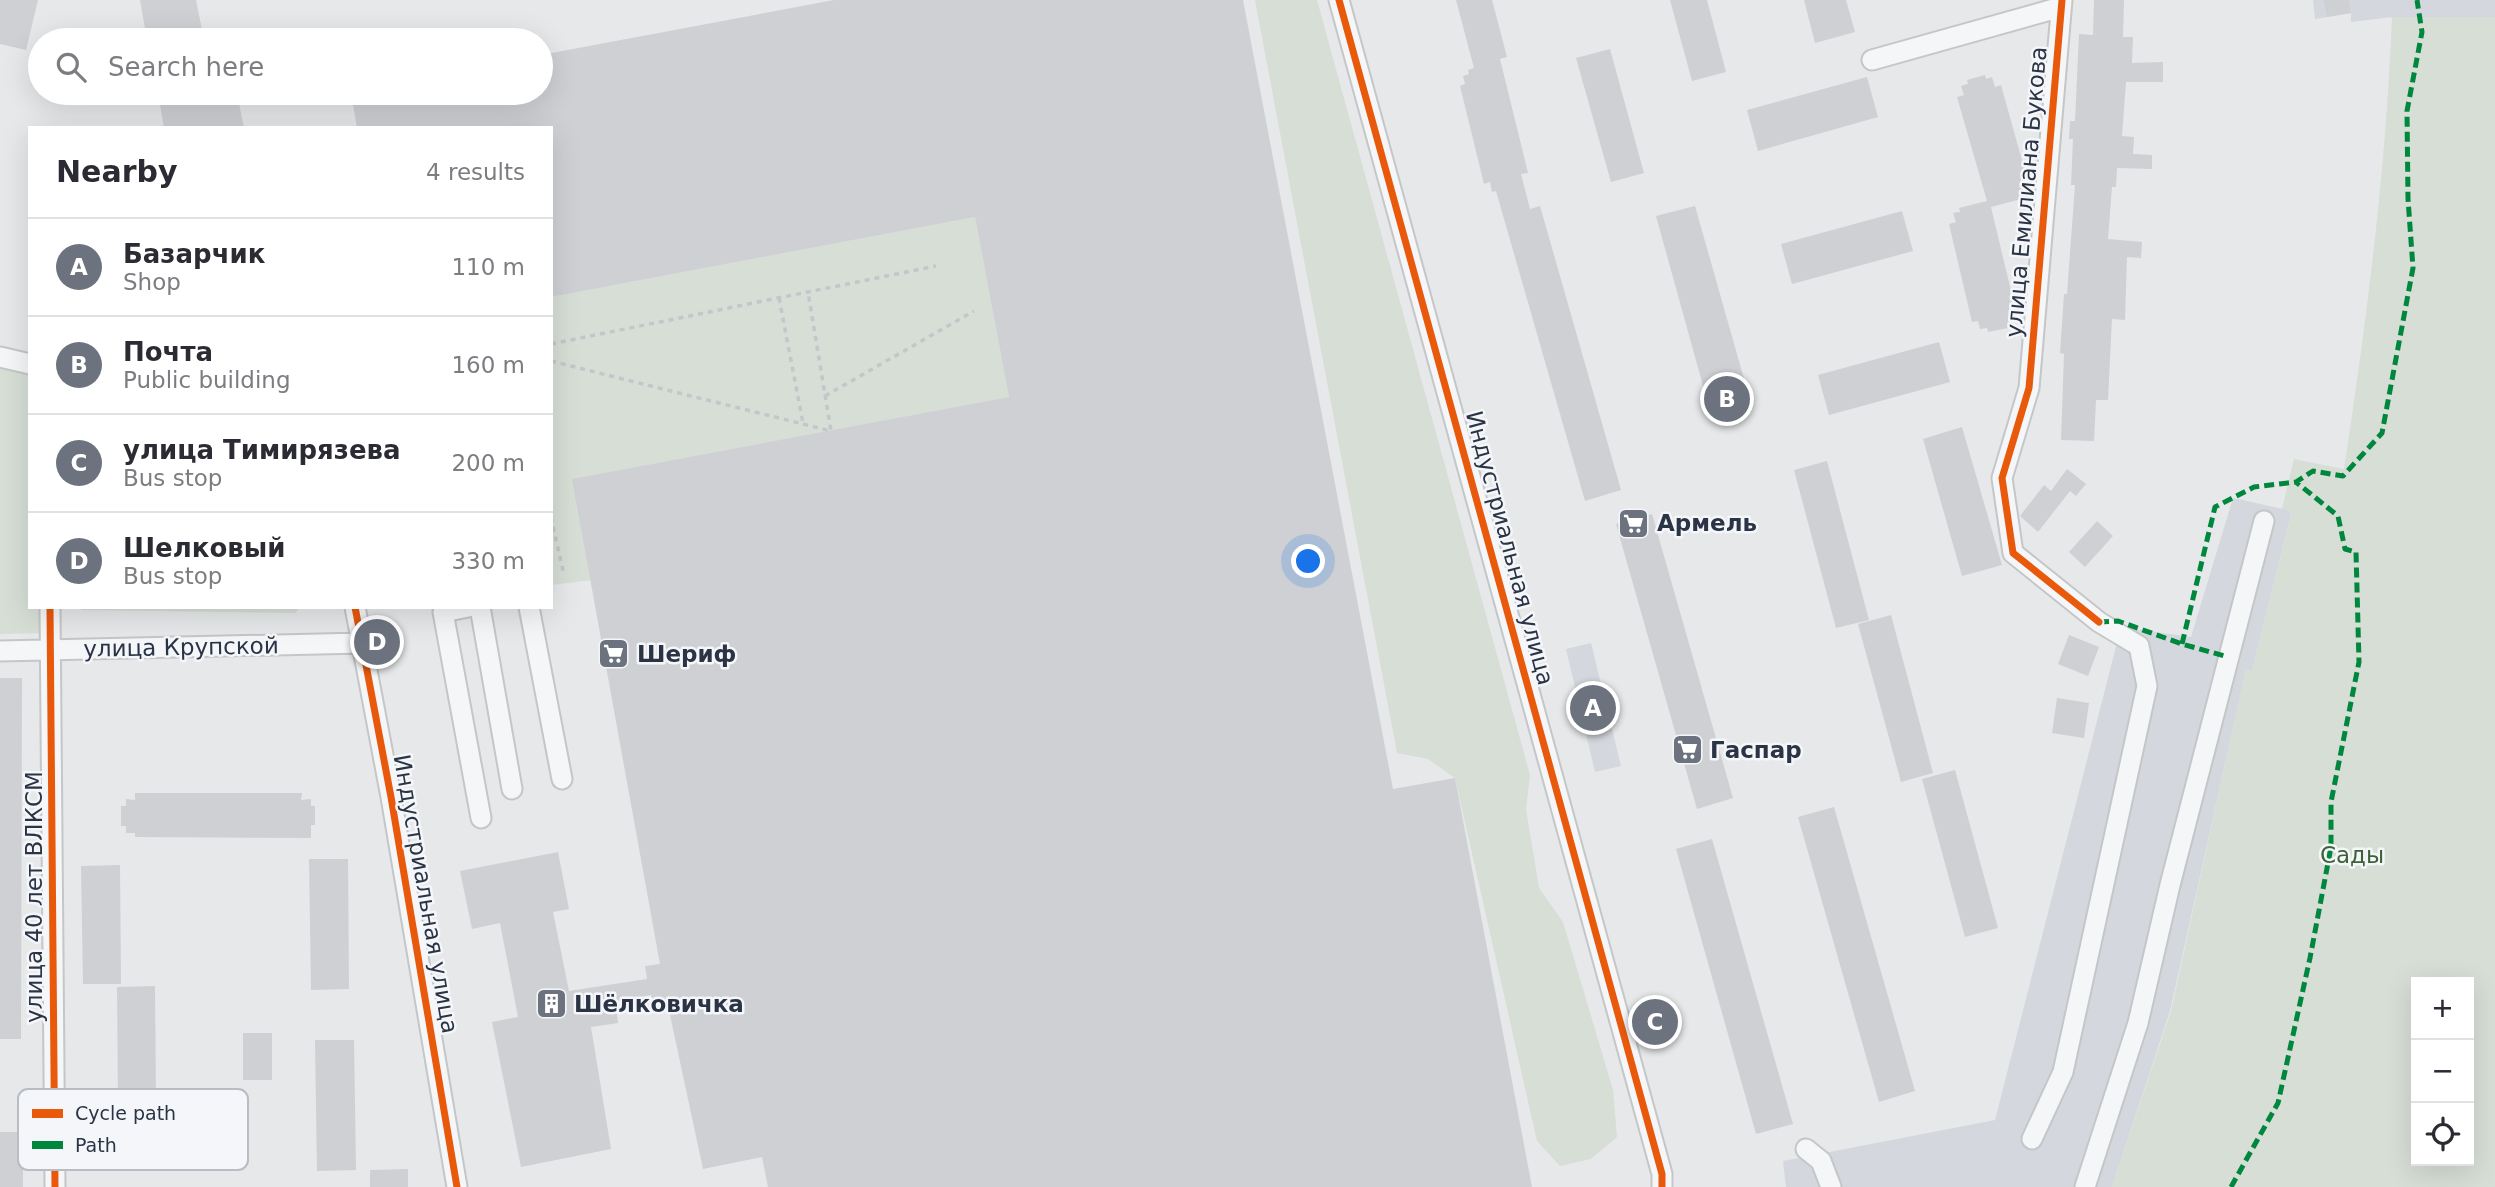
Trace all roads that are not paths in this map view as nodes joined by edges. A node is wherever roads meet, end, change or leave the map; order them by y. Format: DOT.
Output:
graph roads {
  1 [pos="1339,0"];
  2 [pos="2062,3"];
  3 [pos="1872,60"];
  4 [pos="0,357"];
  5 [pos="28,364"];
  6 [pos="2263,521"];
  7 [pos="50,609"];
  8 [pos="355,609"];
  9 [pos="458,609"];
  10 [pos="480,609"];
  11 [pos="529,609"];
  12 [pos="363,643"];
  13 [pos="50,649"];
  14 [pos="0,651"];
  15 [pos="562,779"];
  16 [pos="512,789"];
  17 [pos="481,818"];
  18 [pos="54,1089"];
  19 [pos="2032,1139"];
  20 [pos="1806,1149"];
  21 [pos="457,1187"];
  22 [pos="1662,1187"];
  23 [pos="1831,1187"];
  24 [pos="2085,1187"];
  1 -- 22 [label="street, Индустриальная улица"];
  2 -- 3 [label="street"];
  2 -- 19 [label="street, улица Емилиана Букова"];
  4 -- 5 [label="street"];
  6 -- 24 [label="street"];
  7 -- 13 [label="street, улица 40 лет ВЛКСМ"];
  8 -- 12 [label="street, Индустриальная улица"];
  9 -- 17 [label="street"];
  10 -- 16 [label="street"];
  11 -- 15 [label="street"];
  12 -- 13 [label="street, улица Крупской"];
  12 -- 21 [label="street, Индустриальная улица"];
  13 -- 14 [label="street, улица Крупской"];
  13 -- 18 [label="street, улица 40 лет ВЛКСМ"];
  20 -- 23 [label="street"];
}
